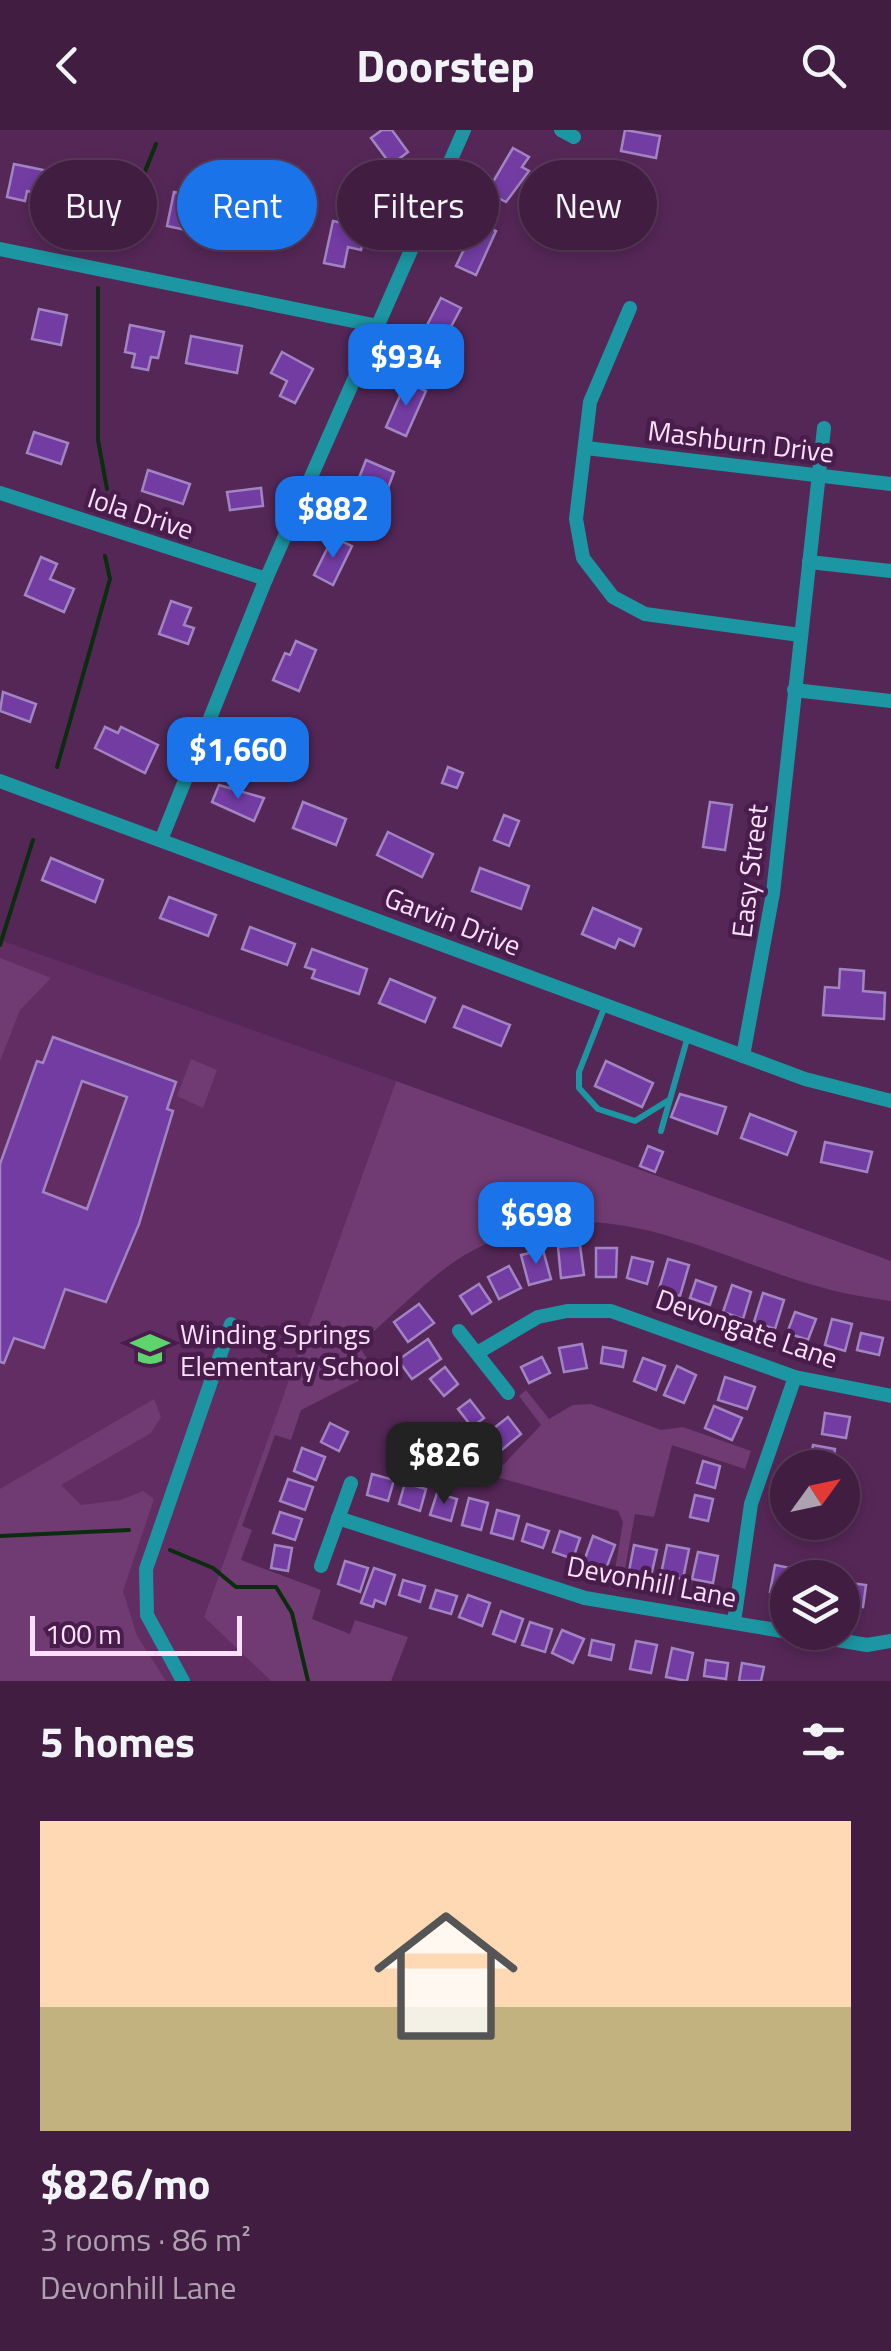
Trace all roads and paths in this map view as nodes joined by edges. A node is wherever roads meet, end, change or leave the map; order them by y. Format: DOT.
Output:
graph roads {
  1 [pos="464,130"];
  2 [pos="0,248"];
  3 [pos="630,308"];
  4 [pos="378,326"];
  5 [pos="824,428"];
  6 [pos="586,448"];
  7 [pos="819,476"];
  8 [pos="891,484"];
  9 [pos="0,493"];
  10 [pos="809,562"];
  11 [pos="891,571"];
  12 [pos="266,579"];
  13 [pos="800,634"];
  14 [pos="794,690"];
  15 [pos="891,701"];
  16 [pos="0,781"];
  17 [pos="160,840"];
  18 [pos="606,1005"];
  19 [pos="688,1036"];
  20 [pos="743,1056"];
  21 [pos="669,1100"];
  22 [pos="891,1101"];
  23 [pos="661,1131"];
  24 [pos="231,1324"];
  25 [pos="459,1331"];
  26 [pos="477,1353"];
  27 [pos="795,1377"];
  28 [pos="508,1393"];
  29 [pos="891,1396"];
  30 [pos="351,1484"];
  31 [pos="338,1518"];
  32 [pos="321,1566"];
  33 [pos="734,1622"];
  34 [pos="770,1629"];
  35 [pos="891,1640"];
  36 [pos="860,1644"];
  37 [pos="183,1681"];
  1 -- 4 [label="street"];
  2 -- 4 [label="street"];
  3 -- 6 [label="street"];
  4 -- 12 [label="street"];
  5 -- 7 [label="street, Easy Street"];
  6 -- 7 [label="street, Mashburn Drive"];
  6 -- 13 [label="street"];
  7 -- 8 [label="street, Mashburn Drive"];
  7 -- 10 [label="street, Easy Street"];
  9 -- 12 [label="street, Iola Drive"];
  10 -- 11 [label="street"];
  10 -- 13 [label="street, Easy Street"];
  12 -- 17 [label="street"];
  13 -- 14 [label="street, Easy Street"];
  14 -- 15 [label="street"];
  14 -- 20 [label="street, Easy Street"];
  16 -- 17 [label="street, Garvin Drive"];
  17 -- 18 [label="street, Garvin Drive"];
  18 -- 19 [label="street, Garvin Drive"];
  18 -- 21 [label="lane"];
  19 -- 20 [label="street, Garvin Drive"];
  19 -- 21 [label="lane"];
  20 -- 22 [label="street, Garvin Drive"];
  21 -- 23 [label="lane"];
  24 -- 37 [label="street"];
  25 -- 26 [label="street"];
  26 -- 27 [label="street, Devongate Lane"];
  26 -- 28 [label="street"];
  27 -- 29 [label="street, Devongate Lane"];
  27 -- 33 [label="street"];
  30 -- 31 [label="street"];
  31 -- 32 [label="street"];
  31 -- 33 [label="street, Devonhill Lane"];
  33 -- 34 [label="street, Devonhill Lane"];
  35 -- 36 [label="street, Devonhill Lane"];
}
